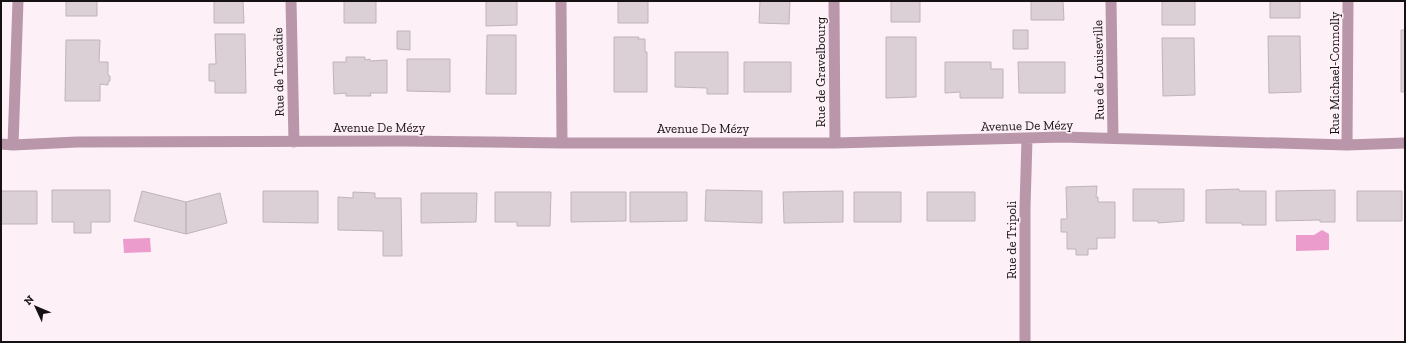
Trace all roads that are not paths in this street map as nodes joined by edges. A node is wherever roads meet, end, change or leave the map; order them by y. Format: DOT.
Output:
graph roads {
  1 [pos="18,1"];
  2 [pos="291,1"];
  3 [pos="561,1"];
  4 [pos="834,1"];
  5 [pos="1111,1"];
  6 [pos="1348,1"];
  7 [pos="1113,138"];
  8 [pos="1027,139"];
  9 [pos="294,142"];
  10 [pos="562,143"];
  11 [pos="835,143"];
  12 [pos="1405,143"];
  13 [pos="1,144"];
  14 [pos="13,145"];
  15 [pos="1347,145"];
  16 [pos="1024,342"];
  1 -- 14 [label="street"];
  2 -- 9 [label="street, Rue de Tracadie"];
  3 -- 10 [label="street"];
  4 -- 11 [label="street, Rue de Gravelbourg"];
  5 -- 7 [label="street, Rue de Louiseville"];
  6 -- 15 [label="street, Rue Michael-Connolly"];
  7 -- 8 [label="street, Avenue De Mézy"];
  7 -- 15 [label="street, Avenue De Mézy"];
  8 -- 11 [label="street, Avenue De Mézy"];
  8 -- 16 [label="street, Rue de Tripoli"];
  9 -- 10 [label="street, Avenue De Mézy"];
  9 -- 14 [label="street, Avenue De Mézy"];
  10 -- 11 [label="street, Avenue De Mézy"];
  12 -- 15 [label="street, Avenue De Mézy"];
  13 -- 14 [label="street, Avenue De Mézy"];
}
